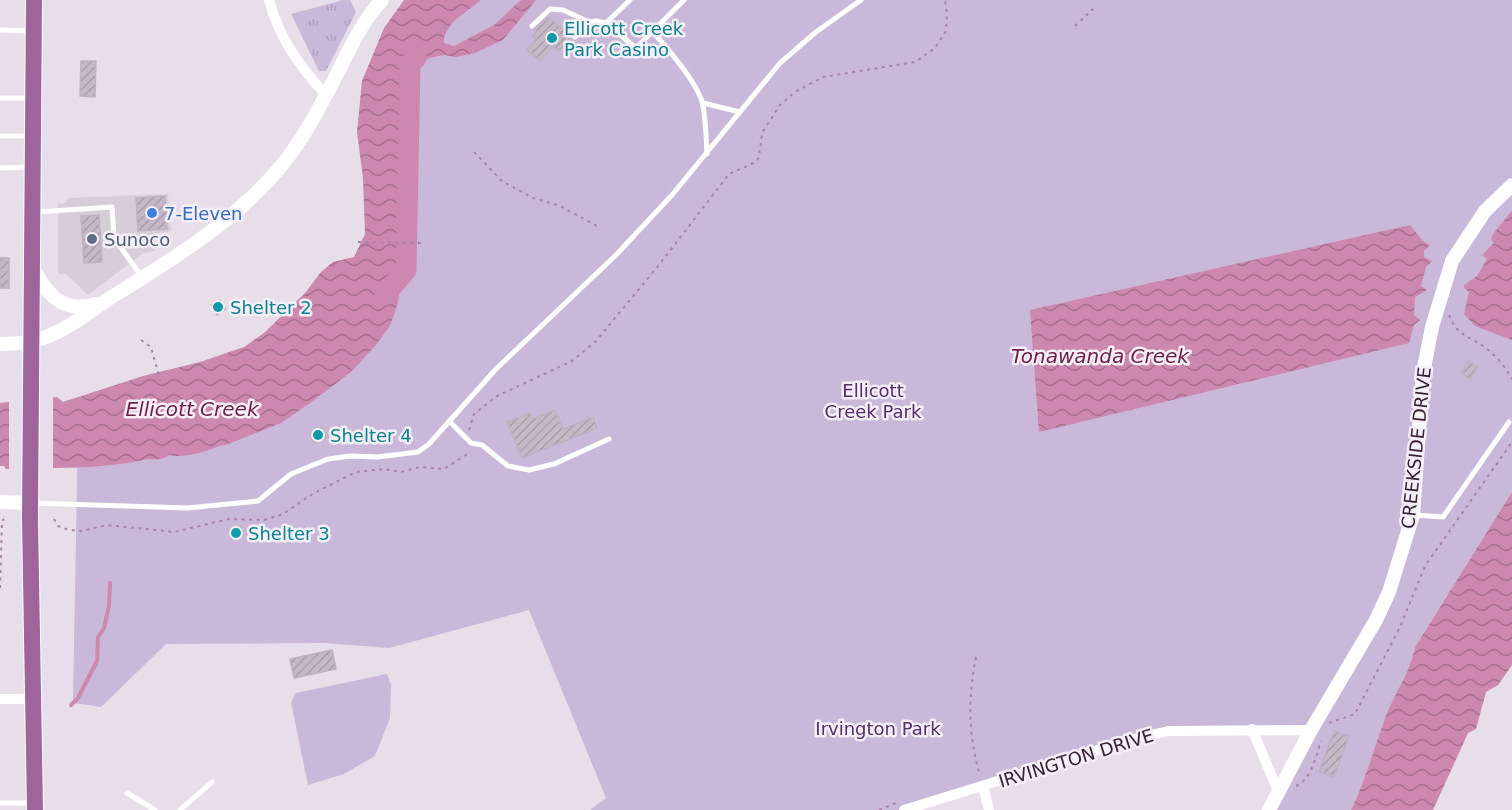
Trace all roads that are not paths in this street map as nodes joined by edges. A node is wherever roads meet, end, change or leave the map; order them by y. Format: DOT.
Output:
graph roads {
  1 [pos="34,0"];
  2 [pos="269,0"];
  3 [pos="382,0"];
  4 [pos="630,0"];
  5 [pos="684,0"];
  6 [pos="861,0"];
  7 [pos="589,22"];
  8 [pos="606,23"];
  9 [pos="532,26"];
  10 [pos="0,30"];
  11 [pos="33,31"];
  12 [pos="652,31"];
  13 [pos="575,37"];
  14 [pos="326,95"];
  15 [pos="0,98"];
  16 [pos="32,98"];
  17 [pos="703,104"];
  18 [pos="740,112"];
  19 [pos="0,136"];
  20 [pos="32,136"];
  21 [pos="707,154"];
  22 [pos="32,167"];
  23 [pos="0,168"];
  24 [pos="1512,185"];
  25 [pos="32,212"];
  26 [pos="31,266"];
  27 [pos="143,278"];
  28 [pos="109,299"];
  29 [pos="32,341"];
  30 [pos="0,344"];
  31 [pos="449,421"];
  32 [pos="1509,422"];
  33 [pos="609,440"];
  34 [pos="0,502"];
  35 [pos="30,503"];
  36 [pos="1413,514"];
  37 [pos="0,699"];
  38 [pos="32,699"];
  39 [pos="1252,729"];
  40 [pos="1317,732"];
  41 [pos="212,782"];
  42 [pos="983,786"];
  43 [pos="1278,791"];
  44 [pos="127,793"];
  45 [pos="0,803"];
  46 [pos="35,806"];
  47 [pos="155,810"];
  48 [pos="180,810"];
  49 [pos="904,810"];
  50 [pos="989,810"];
  51 [pos="1269,810"];
  1 -- 11 [label="main road"];
  2 -- 14 [label="street"];
  3 -- 14 [label="street"];
  4 -- 8 [label="lane"];
  5 -- 12 [label="lane"];
  6 -- 18 [label="lane"];
  7 -- 8 [label="lane"];
  7 -- 9 [label="lane"];
  7 -- 13 [label="lane"];
  8 -- 12 [label="lane"];
  10 -- 11 [label="lane"];
  11 -- 16 [label="main road"];
  12 -- 17 [label="lane"];
  14 -- 27 [label="street"];
  15 -- 16 [label="lane"];
  16 -- 20 [label="main road"];
  17 -- 18 [label="lane"];
  17 -- 21 [label="lane"];
  18 -- 21 [label="lane"];
  19 -- 20 [label="lane"];
  20 -- 22 [label="main road"];
  21 -- 31 [label="lane"];
  22 -- 23 [label="lane"];
  22 -- 25 [label="main road"];
  24 -- 36 [label="street, CREEKSIDE DRIVE"];
  25 -- 26 [label="main road"];
  25 -- 27 [label="lane"];
  26 -- 28 [label="street"];
  26 -- 29 [label="main road"];
  27 -- 28 [label="street"];
  28 -- 29 [label="street"];
  29 -- 30 [label="street"];
  29 -- 35 [label="main road"];
  31 -- 33 [label="lane"];
  31 -- 35 [label="lane"];
  32 -- 36 [label="lane"];
  34 -- 35 [label="street"];
  35 -- 38 [label="main road"];
  36 -- 40 [label="street, CREEKSIDE DRIVE"];
  37 -- 38 [label="street"];
  38 -- 46 [label="main road"];
  39 -- 40 [label="street, IRVINGTON DRIVE"];
  39 -- 42 [label="street, IRVINGTON DRIVE"];
  39 -- 43 [label="street"];
  40 -- 43 [label="street, CREEKSIDE DRIVE"];
  41 -- 48 [label="lane"];
  42 -- 49 [label="street, IRVINGTON DRIVE"];
  42 -- 50 [label="street"];
  43 -- 51 [label="street, CREEKSIDE DRIVE"];
  44 -- 47 [label="lane"];
  45 -- 46 [label="lane"];
}
